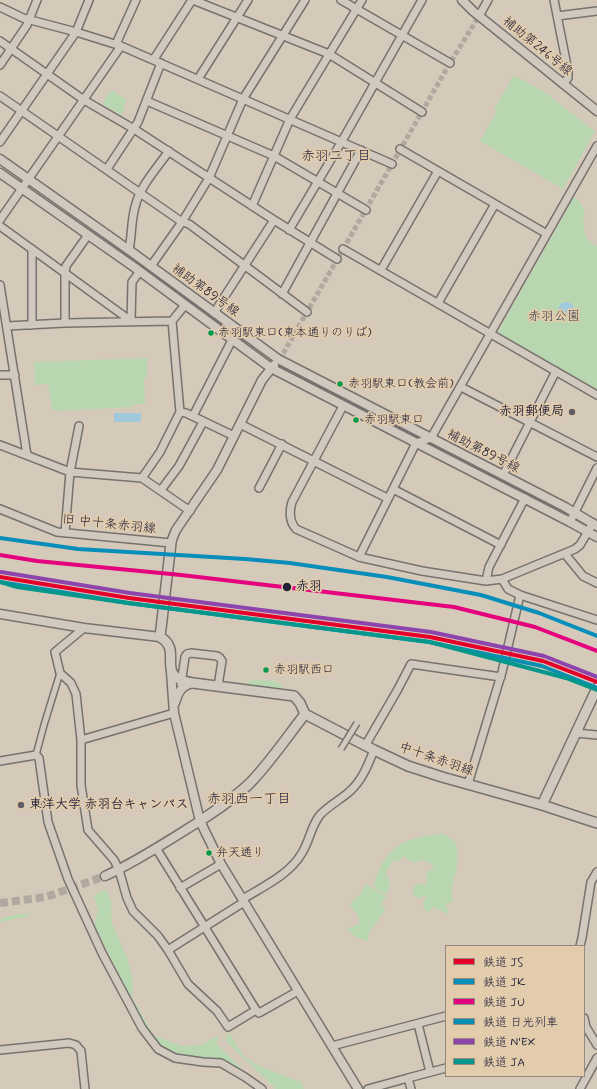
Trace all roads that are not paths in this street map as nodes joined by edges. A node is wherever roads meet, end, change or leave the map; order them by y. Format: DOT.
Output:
graph roads {
  1 [pos="37,0"];
  2 [pos="88,0"];
  3 [pos="136,0"];
  4 [pos="193,0"];
  5 [pos="248,0"];
  6 [pos="305,0"];
  7 [pos="341,0"];
  8 [pos="362,0"];
  9 [pos="422,0"];
  10 [pos="462,0"];
  11 [pos="488,0"];
  12 [pos="554,0"];
  13 [pos="0,7"];
  14 [pos="356,10"];
  15 [pos="597,11"];
  16 [pos="479,16"];
  17 [pos="557,16"];
  18 [pos="237,18"];
  19 [pos="30,19"];
  20 [pos="76,32"];
  21 [pos="283,35"];
  22 [pos="402,35"];
  23 [pos="0,41"];
  24 [pos="119,45"];
  25 [pos="11,49"];
  26 [pos="330,54"];
  27 [pos="157,61"];
  28 [pos="450,63"];
  29 [pos="0,65"];
  30 [pos="48,74"];
  31 [pos="198,79"];
  32 [pos="376,82"];
  33 [pos="563,84"];
  34 [pos="0,96"];
  35 [pos="243,99"];
  36 [pos="84,100"];
  37 [pos="147,101"];
  38 [pos="21,111"];
  39 [pos="597,111"];
  40 [pos="422,112"];
  41 [pos="290,119"];
  42 [pos="134,129"];
  43 [pos="59,136"];
  44 [pos="226,136"];
  45 [pos="342,141"];
  46 [pos="0,142"];
  47 [pos="597,146"];
  48 [pos="400,149"];
  49 [pos="361,150"];
  50 [pos="169,151"];
  51 [pos="274,156"];
  52 [pos="0,159"];
  53 [pos="392,164"];
  54 [pos="107,169"];
  55 [pos="438,171"];
  56 [pos="0,173"];
  57 [pos="209,178"];
  58 [pos="28,180"];
  59 [pos="318,182"];
  60 [pos="23,189"];
  61 [pos="139,193"];
  62 [pos="337,193"];
  63 [pos="494,204"];
  64 [pos="252,206"];
  65 [pos="366,210"];
  66 [pos="0,220"];
  67 [pos="274,220"];
  68 [pos="182,222"];
  69 [pos="0,226"];
  70 [pos="289,230"];
  71 [pos="88,234"];
  72 [pos="547,234"];
  73 [pos="310,243"];
  74 [pos="32,249"];
  75 [pos="343,249"];
  76 [pos="129,250"];
  77 [pos="337,259"];
  78 [pos="151,266"];
  79 [pos="245,266"];
  80 [pos="381,270"];
  81 [pos="140,271"];
  82 [pos="65,273"];
  83 [pos="0,285"];
  84 [pos="282,294"];
  85 [pos="438,303"];
  86 [pos="185,305"];
  87 [pos="307,312"];
  88 [pos="214,313"];
  89 [pos="132,321"];
  90 [pos="172,321"];
  91 [pos="5,323"];
  92 [pos="65,323"];
  93 [pos="32,325"];
  94 [pos="491,334"];
  95 [pos="232,340"];
  96 [pos="278,359"];
  97 [pos="271,368"];
  98 [pos="556,371"];
  99 [pos="0,375"];
  100 [pos="15,375"];
  101 [pos="460,387"];
  102 [pos="597,395"];
  103 [pos="343,406"];
  104 [pos="180,412"];
  105 [pos="193,416"];
  106 [pos="203,422"];
  107 [pos="530,423"];
  108 [pos="240,424"];
  109 [pos="79,426"];
  110 [pos="234,436"];
  111 [pos="431,438"];
  112 [pos="416,443"];
  113 [pos="282,444"];
  114 [pos="0,445"];
  115 [pos="27,455"];
  116 [pos="597,457"];
  117 [pos="314,461"];
  118 [pos="597,468"];
  119 [pos="70,472"];
  120 [pos="503,475"];
  121 [pos="142,478"];
  122 [pos="259,488"];
  123 [pos="392,489"];
  124 [pos="161,490"];
  125 [pos="387,498"];
  126 [pos="525,498"];
  127 [pos="0,509"];
  128 [pos="190,511"];
  129 [pos="575,512"];
  130 [pos="570,522"];
  131 [pos="595,524"];
  132 [pos="587,532"];
  133 [pos="65,533"];
  134 [pos="597,538"];
  135 [pos="171,543"];
  136 [pos="501,545"];
  137 [pos="565,554"];
  138 [pos="359,558"];
  139 [pos="502,579"];
  140 [pos="486,581"];
  141 [pos="597,583"];
  142 [pos="520,595"];
  143 [pos="0,614"];
  144 [pos="597,620"];
  145 [pos="84,628"];
  146 [pos="160,637"];
  147 [pos="171,672"];
  148 [pos="60,673"];
  149 [pos="501,674"];
  150 [pos="182,680"];
  151 [pos="193,683"];
  152 [pos="218,686"];
  153 [pos="597,688"];
  154 [pos="176,698"];
  155 [pos="174,713"];
  156 [pos="305,714"];
  157 [pos="357,722"];
  158 [pos="576,733"];
  159 [pos="597,735"];
  160 [pos="81,740"];
  161 [pos="365,746"];
  162 [pos="341,749"];
  163 [pos="374,750"];
  164 [pos="36,755"];
  165 [pos="0,761"];
  166 [pos="468,784"];
  167 [pos="542,805"];
  168 [pos="200,821"];
  169 [pos="597,823"];
  170 [pos="156,848"];
  171 [pos="221,864"];
  172 [pos="119,870"];
  173 [pos="597,872"];
  174 [pos="105,876"];
  175 [pos="180,888"];
  176 [pos="244,901"];
  177 [pos="205,928"];
  178 [pos="580,945"];
  179 [pos="168,950"];
  180 [pos="298,991"];
  181 [pos="256,1010"];
  182 [pos="445,1016"];
  183 [pos="585,1023"];
  184 [pos="418,1024"];
  185 [pos="597,1045"];
  186 [pos="332,1046"];
  187 [pos="0,1050"];
  188 [pos="597,1058"];
  189 [pos="445,1068"];
  190 [pos="430,1072"];
  191 [pos="408,1078"];
  192 [pos="85,1089"];
  193 [pos="262,1089"];
  194 [pos="358,1089"];
  195 [pos="368,1089"];
  196 [pos="411,1089"];
  197 [pos="580,1089"];
  1 -- 19 [label="street"];
  2 -- 20 [label="street"];
  3 -- 24 [label="street"];
  4 -- 18 [label="street"];
  4 -- 27 [label="street"];
  5 -- 18 [label="street"];
  6 -- 21 [label="street"];
  7 -- 14 [label="street"];
  8 -- 14 [label="street"];
  9 -- 22 [label="street"];
  10 -- 16 [label="street, 補助第246号線"];
  11 -- 16 [label="street"];
  12 -- 17 [label="street"];
  13 -- 19 [label="street"];
  14 -- 22 [label="street"];
  14 -- 26 [label="street"];
  15 -- 17 [label="street"];
  16 -- 33 [label="street, 補助第246号線"];
  17 -- 33 [label="street"];
  18 -- 21 [label="street"];
  18 -- 31 [label="street"];
  19 -- 20 [label="street"];
  19 -- 25 [label="street"];
  20 -- 24 [label="street"];
  20 -- 30 [label="street"];
  21 -- 26 [label="street"];
  21 -- 35 [label="street"];
  22 -- 28 [label="street"];
  22 -- 32 [label="street"];
  23 -- 25 [label="street"];
  24 -- 27 [label="street"];
  24 -- 36 [label="street"];
  25 -- 29 [label="street"];
  25 -- 30 [label="street"];
  26 -- 32 [label="street"];
  26 -- 41 [label="street"];
  27 -- 31 [label="street"];
  27 -- 37 [label="street"];
  30 -- 36 [label="street"];
  30 -- 38 [label="street"];
  31 -- 35 [label="street"];
  32 -- 40 [label="street"];
  32 -- 45 [label="street"];
  33 -- 39 [label="street, 補助第246号線"];
  34 -- 38 [label="street"];
  35 -- 41 [label="street"];
  35 -- 44 [label="street"];
  36 -- 42 [label="street"];
  36 -- 43 [label="street"];
  37 -- 42 [label="street"];
  37 -- 44 [label="street"];
  38 -- 43 [label="street"];
  38 -- 46 [label="street"];
  41 -- 45 [label="street"];
  41 -- 51 [label="street"];
  42 -- 50 [label="street"];
  42 -- 54 [label="street"];
  43 -- 54 [label="street"];
  43 -- 58 [label="street"];
  44 -- 51 [label="street"];
  44 -- 57 [label="street"];
  45 -- 49 [label="street"];
  45 -- 59 [label="street"];
  47 -- 72 [label="street"];
  48 -- 55 [label="street"];
  49 -- 53 [label="street"];
  49 -- 62 [label="street"];
  50 -- 57 [label="street"];
  50 -- 61 [label="street"];
  51 -- 59 [label="street"];
  51 -- 64 [label="street"];
  52 -- 58 [label="street, 補助第89号線"];
  54 -- 61 [label="street"];
  55 -- 63 [label="street"];
  55 -- 80 [label="street"];
  56 -- 60 [label="street, 補助第89号線"];
  57 -- 64 [label="street"];
  57 -- 68 [label="street"];
  58 -- 60 [label="street"];
  58 -- 76 [label="street, 補助第89号線"];
  59 -- 62 [label="street"];
  59 -- 70 [label="street"];
  60 -- 66 [label="street"];
  60 -- 71 [label="street, 補助第89号線"];
  61 -- 68 [label="street"];
  61 -- 76 [label="street"];
  62 -- 65 [label="street"];
  62 -- 73 [label="street"];
  63 -- 72 [label="street"];
  63 -- 85 [label="street"];
  64 -- 67 [label="street"];
  67 -- 70 [label="street"];
  67 -- 79 [label="street"];
  68 -- 78 [label="street"];
  68 -- 79 [label="street"];
  69 -- 74 [label="street"];
  70 -- 73 [label="street"];
  71 -- 81 [label="street, 補助第89号線"];
  71 -- 82 [label="street"];
  72 -- 94 [label="street"];
  73 -- 77 [label="street"];
  73 -- 84 [label="street"];
  74 -- 82 [label="street"];
  74 -- 93 [label="street"];
  75 -- 80 [label="street"];
  76 -- 78 [label="street, 補助第89号線"];
  78 -- 88 [label="street, 補助第89号線"];
  79 -- 84 [label="street"];
  79 -- 88 [label="street"];
  80 -- 85 [label="street"];
  81 -- 86 [label="street, 補助第89号線"];
  81 -- 89 [label="street"];
  82 -- 89 [label="street"];
  82 -- 92 [label="street"];
  83 -- 91 [label="street"];
  84 -- 87 [label="street"];
  85 -- 94 [label="street"];
  86 -- 90 [label="street"];
  86 -- 95 [label="street, 補助第89号線"];
  88 -- 96 [label="street, 補助第89号線"];
  89 -- 90 [label="street"];
  89 -- 92 [label="street"];
  90 -- 104 [label="street"];
  91 -- 93 [label="street"];
  91 -- 100 [label="street"];
  92 -- 93 [label="street"];
  94 -- 98 [label="street"];
  94 -- 101 [label="street"];
  95 -- 97 [label="street, 補助第89号線"];
  95 -- 105 [label="street"];
  96 -- 97 [label="street"];
  96 -- 111 [label="street, 補助第89号線"];
  97 -- 103 [label="street, 補助第89号線"];
  97 -- 108 [label="street"];
  98 -- 102 [label="street"];
  98 -- 107 [label="street"];
  99 -- 100 [label="street"];
  100 -- 115 [label="street"];
  101 -- 107 [label="street"];
  101 -- 111 [label="street"];
  103 -- 112 [label="street, 補助第89号線"];
  103 -- 117 [label="street"];
  104 -- 105 [label="street"];
  104 -- 121 [label="street"];
  105 -- 106 [label="street"];
  106 -- 110 [label="street"];
  106 -- 124 [label="street"];
  107 -- 116 [label="street"];
  107 -- 120 [label="street"];
  108 -- 110 [label="street"];
  108 -- 113 [label="street"];
  109 -- 119 [label="street"];
  110 -- 128 [label="street"];
  111 -- 112 [label="street"];
  111 -- 120 [label="street, 補助第89号線"];
  112 -- 123 [label="street"];
  112 -- 126 [label="street, 補助第89号線"];
  113 -- 117 [label="street"];
  113 -- 122 [label="street"];
  114 -- 115 [label="street"];
  115 -- 119 [label="street"];
  117 -- 125 [label="street"];
  117 -- 138 [label="street"];
  118 -- 129 [label="street"];
  119 -- 121 [label="street"];
  119 -- 133 [label="street"];
  120 -- 129 [label="street, 補助第89号線"];
  121 -- 124 [label="street"];
  123 -- 125 [label="street"];
  123 -- 136 [label="street"];
  124 -- 128 [label="street"];
  125 -- 138 [label="street"];
  126 -- 130 [label="street, 補助第89号線"];
  126 -- 136 [label="street"];
  127 -- 133 [label="street, 旧 中十条赤羽線"];
  128 -- 135 [label="street"];
  129 -- 130 [label="street"];
  129 -- 131 [label="street, 補助第89号線"];
  130 -- 132 [label="street, 補助第89号線"];
  131 -- 132 [label="street"];
  132 -- 134 [label="street, 補助第89号線"];
  132 -- 137 [label="street"];
  133 -- 135 [label="street, 旧 中十条赤羽線"];
  135 -- 146 [label="main road"];
  136 -- 140 [label="street"];
  137 -- 139 [label="street"];
  137 -- 141 [label="street"];
  138 -- 140 [label="street"];
  139 -- 140 [label="street"];
  139 -- 142 [label="street"];
  142 -- 144 [label="street"];
  142 -- 149 [label="street"];
  143 -- 145 [label="street"];
  145 -- 146 [label="street"];
  145 -- 148 [label="street"];
  146 -- 147 [label="main road"];
  147 -- 150 [label="main road"];
  147 -- 155 [label="street"];
  148 -- 160 [label="street"];
  148 -- 164 [label="street"];
  149 -- 161 [label="street"];
  149 -- 166 [label="street"];
  150 -- 151 [label="main road"];
  150 -- 152 [label="street"];
  150 -- 154 [label="street"];
  151 -- 152 [label="main road"];
  151 -- 154 [label="street"];
  152 -- 156 [label="main road"];
  153 -- 158 [label="main road"];
  154 -- 155 [label="street"];
  155 -- 160 [label="street"];
  155 -- 168 [label="street"];
  156 -- 161 [label="main road, 中十条赤羽線"];
  156 -- 168 [label="main road"];
  157 -- 162 [label="street, bridge"];
  158 -- 159 [label="street"];
  158 -- 167 [label="main road"];
  160 -- 172 [label="street"];
  161 -- 163 [label="main road, 中十条赤羽線"];
  163 -- 166 [label="main road, 中十条赤羽線"];
  163 -- 176 [label="street"];
  164 -- 165 [label="street"];
  164 -- 193 [label="street"];
  166 -- 167 [label="main road, 中十条赤羽線"];
  167 -- 169 [label="main road, 中十条赤羽線"];
  168 -- 170 [label="street"];
  168 -- 171 [label="street"];
  170 -- 172 [label="street"];
  170 -- 175 [label="street"];
  171 -- 175 [label="street"];
  171 -- 176 [label="street"];
  172 -- 174 [label="street"];
  172 -- 179 [label="street"];
  173 -- 178 [label="street"];
  175 -- 177 [label="street"];
  176 -- 177 [label="street"];
  176 -- 180 [label="street"];
  177 -- 179 [label="street"];
  177 -- 181 [label="street"];
  179 -- 181 [label="street"];
  180 -- 181 [label="street"];
  180 -- 186 [label="street"];
  182 -- 184 [label="street"];
  183 -- 185 [label="street"];
  184 -- 186 [label="street"];
  184 -- 190 [label="street"];
  186 -- 194 [label="street"];
  187 -- 192 [label="street"];
  188 -- 197 [label="street"];
  189 -- 190 [label="street"];
  190 -- 191 [label="street"];
  191 -- 195 [label="street"];
  191 -- 196 [label="street"];
}
